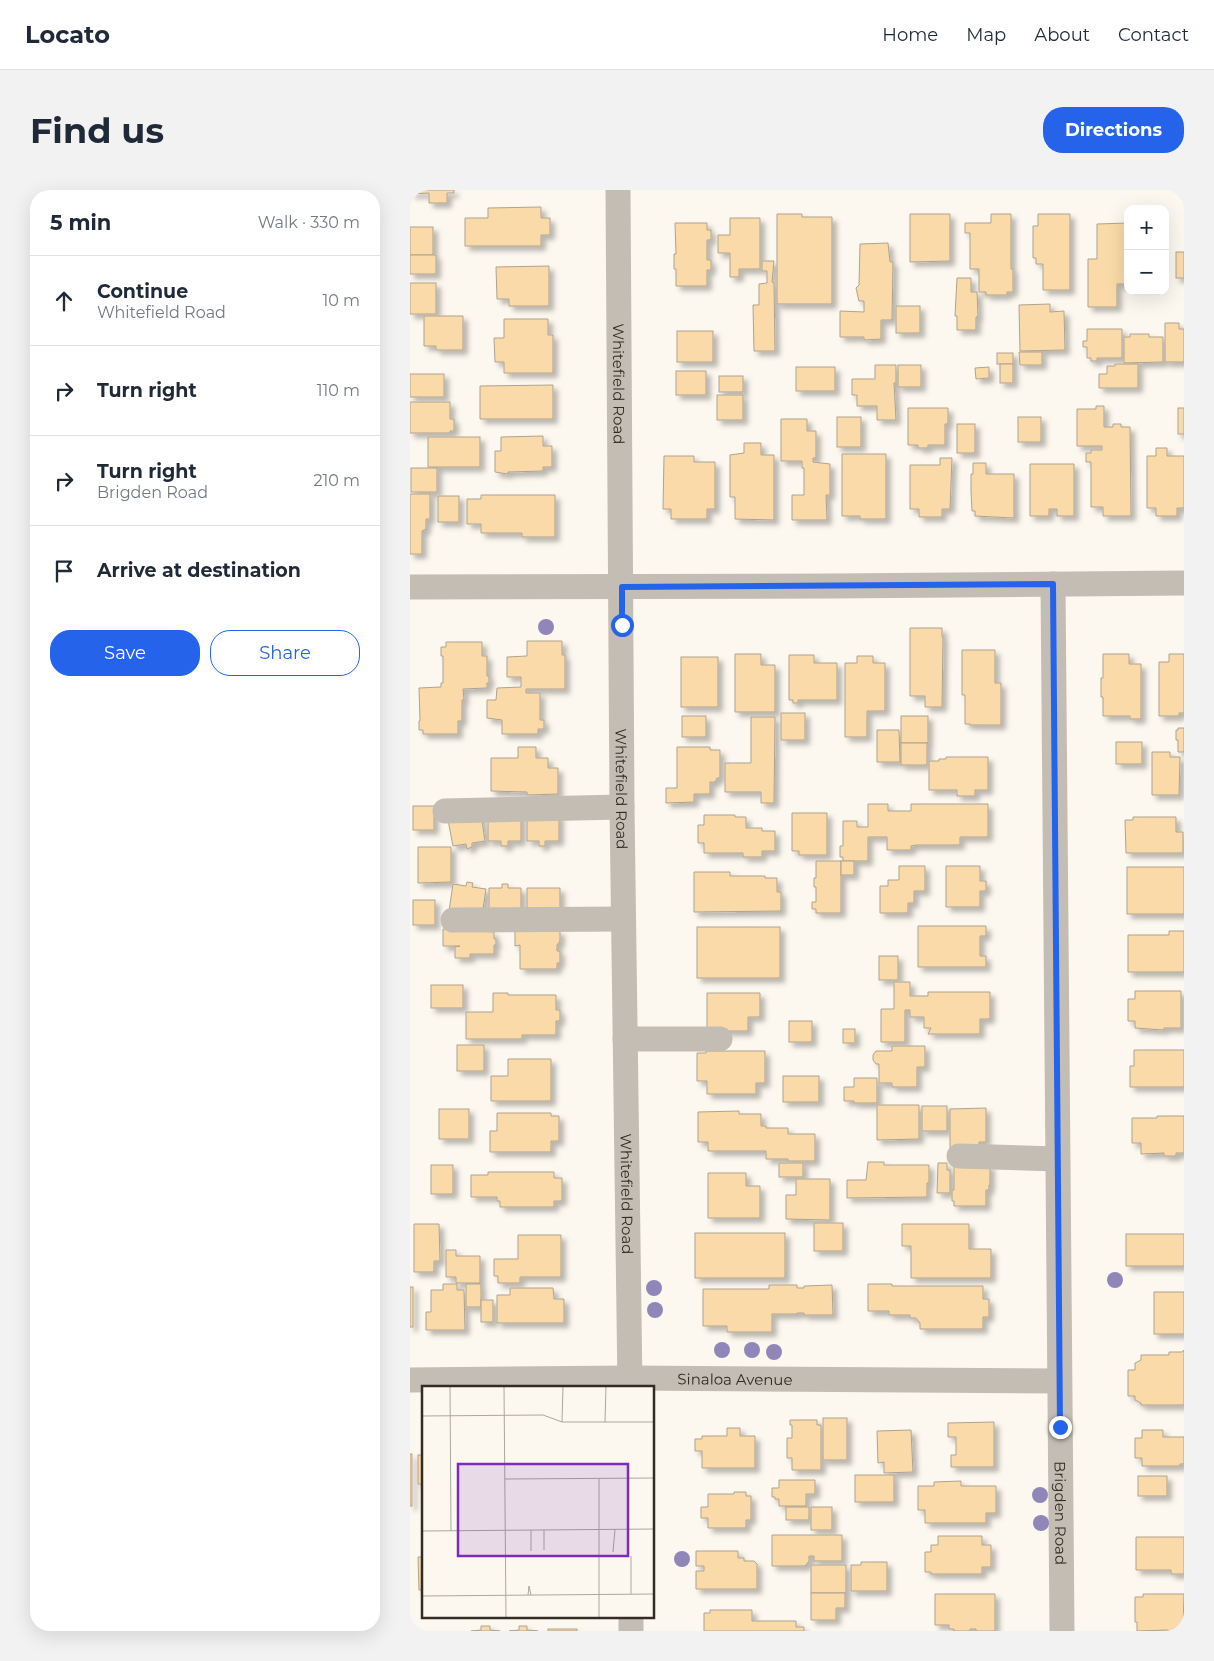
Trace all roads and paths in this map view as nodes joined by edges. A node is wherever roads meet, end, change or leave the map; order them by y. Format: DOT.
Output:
graph roads {
  1 [pos="618,190"];
  2 [pos="1184,583"];
  3 [pos="1053,584"];
  4 [pos="410,587"];
  5 [pos="622,587"];
  6 [pos="622,807"];
  7 [pos="445,811"];
  8 [pos="623,919"];
  9 [pos="453,920"];
  10 [pos="625,1039"];
  11 [pos="720,1039"];
  12 [pos="959,1156"];
  13 [pos="1057,1159"];
  14 [pos="410,1380"];
  15 [pos="1059,1381"];
  16 [pos="630,1383"];
  17 [pos="631,1618"];
  18 [pos="631,1631"];
  19 [pos="1062,1631"];
  1 -- 5 [label="street, Whitefield Road"];
  2 -- 3 [label="street"];
  3 -- 5 [label="street"];
  3 -- 13 [label="street, Brigden Road"];
  4 -- 5 [label="street"];
  5 -- 6 [label="street, Whitefield Road"];
  6 -- 7 [label="street"];
  6 -- 8 [label="street, Whitefield Road"];
  8 -- 9 [label="street"];
  8 -- 10 [label="street, Whitefield Road"];
  10 -- 11 [label="street"];
  10 -- 16 [label="street, Whitefield Road"];
  12 -- 13 [label="street"];
  13 -- 15 [label="street, Brigden Road"];
  14 -- 16 [label="street, Sinaloa Avenue"];
  15 -- 16 [label="street, Sinaloa Avenue"];
  15 -- 19 [label="street, Brigden Road"];
  17 -- 18 [label="street"];
}
